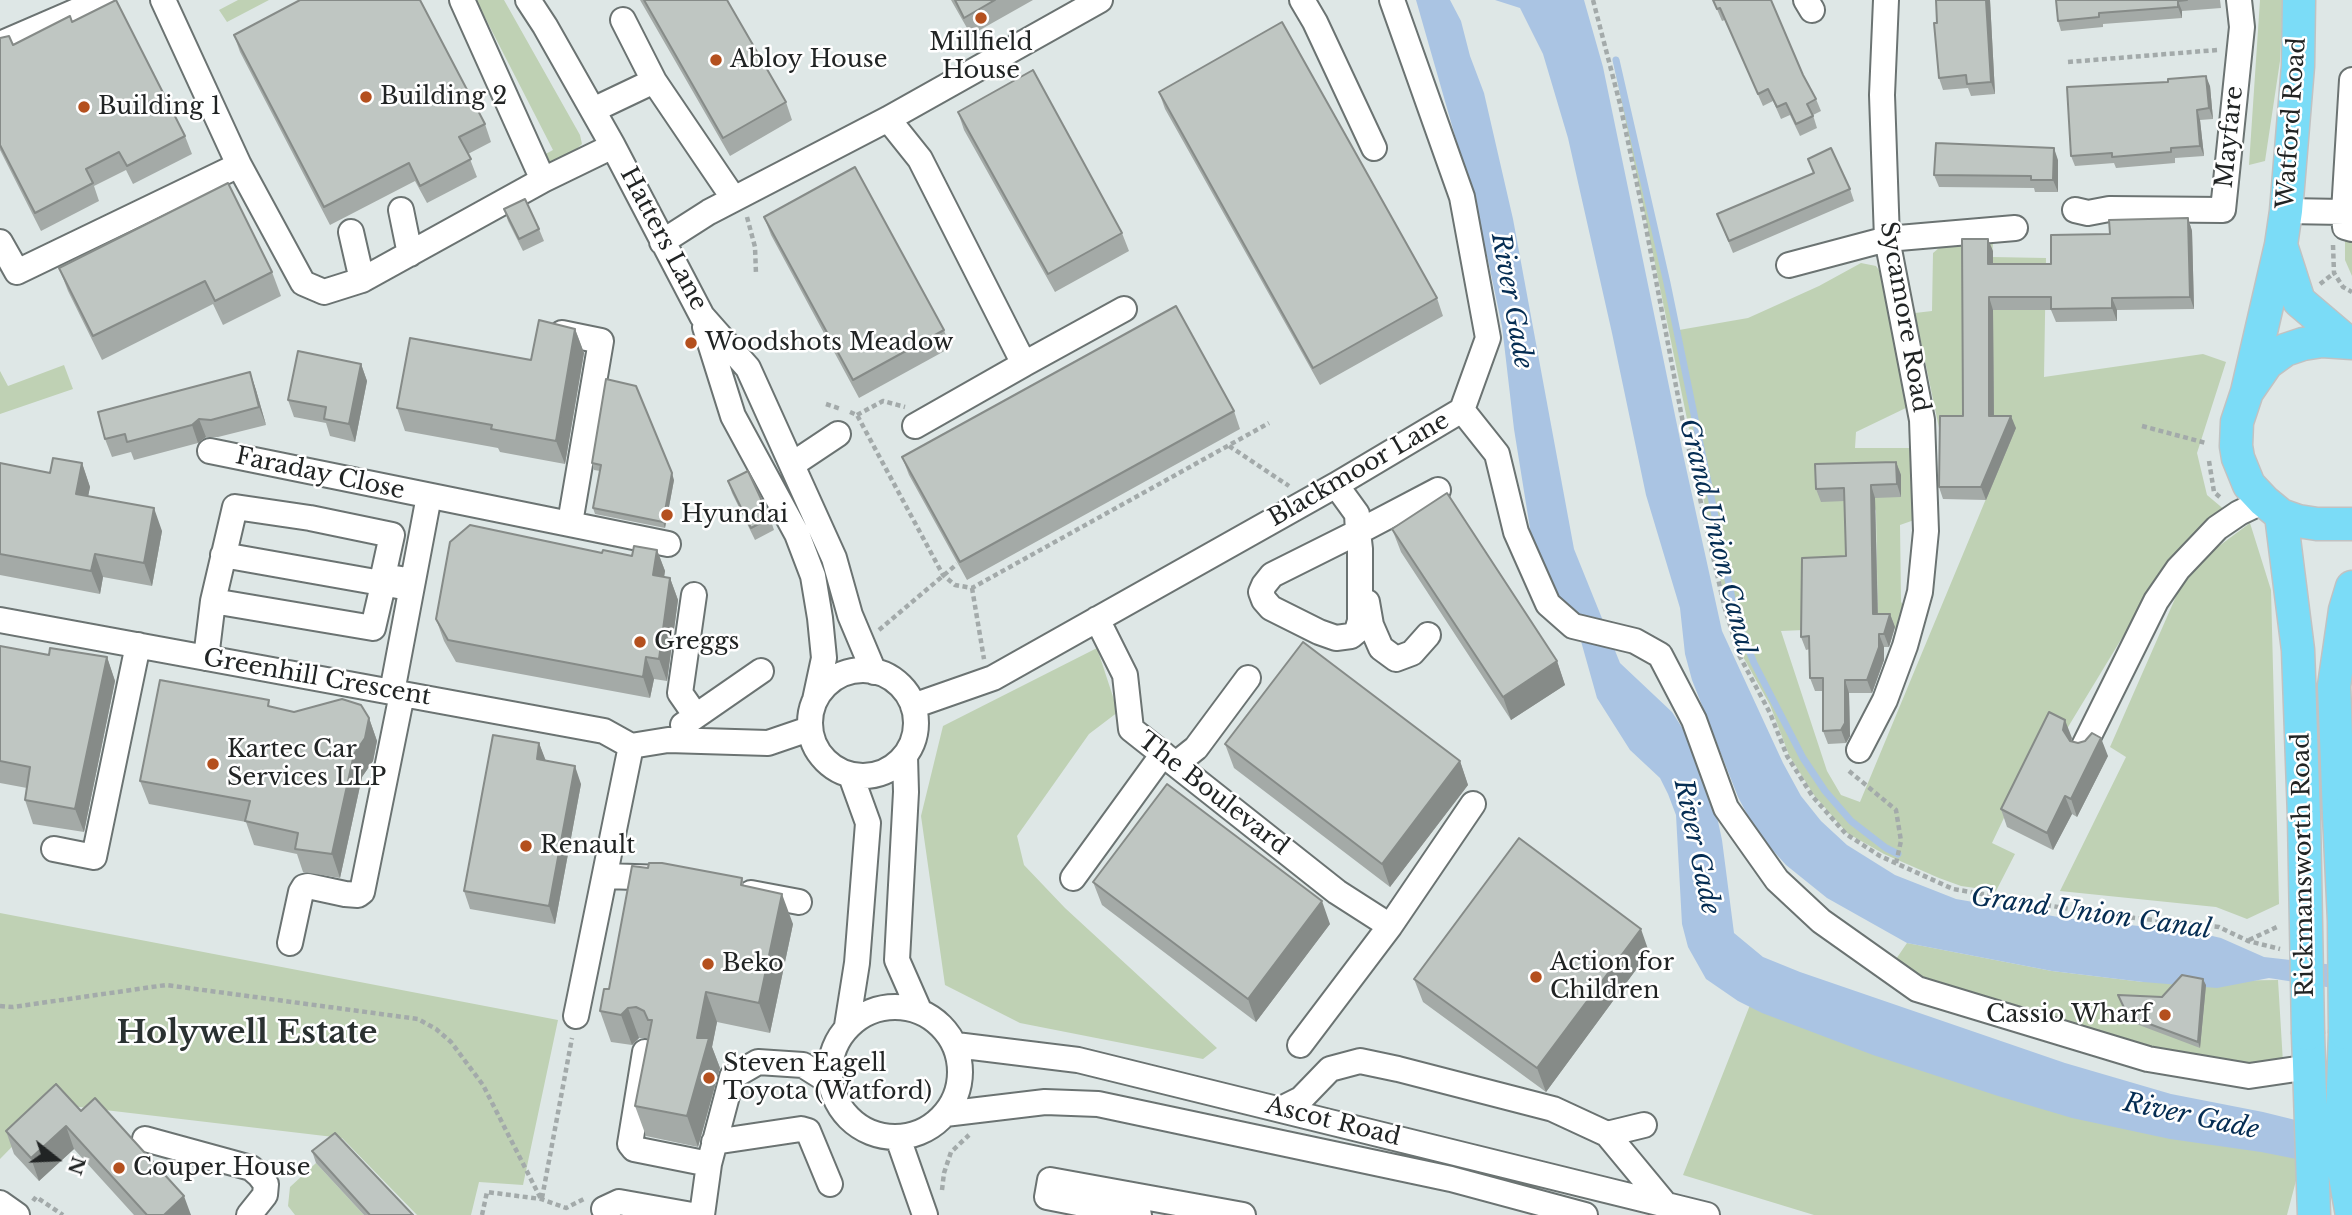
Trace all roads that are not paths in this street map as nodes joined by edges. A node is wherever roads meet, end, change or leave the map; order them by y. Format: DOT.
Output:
graph roads {
  1 [pos="102,0"];
  2 [pos="163,0"];
  3 [pos="462,0"];
  4 [pos="528,0"];
  5 [pos="1100,0"];
  6 [pos="1301,0"];
  7 [pos="1392,0"];
  8 [pos="1886,0"];
  9 [pos="2239,0"];
  10 [pos="2299,0"];
  11 [pos="623,20"];
  12 [pos="0,44"];
  13 [pos="2352,80"];
  14 [pos="654,81"];
  15 [pos="593,110"];
  16 [pos="888,119"];
  17 [pos="613,146"];
  18 [pos="1374,148"];
  19 [pos="239,165"];
  20 [pos="543,180"];
  21 [pos="734,199"];
  22 [pos="401,210"];
  23 [pos="2075,210"];
  24 [pos="2286,211"];
  25 [pos="2342,218"];
  26 [pos="2015,228"];
  27 [pos="351,232"];
  28 [pos="1887,239"];
  29 [pos="0,242"];
  30 [pos="662,242"];
  31 [pos="2281,245"];
  32 [pos="410,254"];
  33 [pos="1789,265"];
  34 [pos="362,280"];
  35 [pos="1124,309"];
  36 [pos="702,316"];
  37 [pos="562,333"];
  38 [pos="2349,342"];
  39 [pos="1024,364"];
  40 [pos="2247,392"];
  41 [pos="1462,410"];
  42 [pos="924,420"];
  43 [pos="838,434"];
  44 [pos="210,451"];
  45 [pos="793,464"];
  46 [pos="1336,485"];
  47 [pos="1438,491"];
  48 [pos="429,496"];
  49 [pos="2272,508"];
  50 [pos="570,523"];
  51 [pos="2352,524"];
  52 [pos="1359,541"];
  53 [pos="668,544"];
  54 [pos="223,555"];
  55 [pos="383,580"];
  56 [pos="412,584"];
  57 [pos="2352,587"];
  58 [pos="694,595"];
  59 [pos="213,601"];
  60 [pos="1097,619"];
  61 [pos="0,620"];
  62 [pos="1427,635"];
  63 [pos="138,645"];
  64 [pos="206,657"];
  65 [pos="761,670"];
  66 [pos="874,672"];
  67 [pos="1248,678"];
  68 [pos="397,693"];
  69 [pos="815,700"];
  70 [pos="913,706"];
  71 [pos="696,716"];
  72 [pos="809,729"];
  73 [pos="668,740"];
  74 [pos="631,746"];
  75 [pos="2084,746"];
  76 [pos="1859,750"];
  77 [pos="905,756"];
  78 [pos="1169,759"];
  79 [pos="851,776"];
  80 [pos="1473,804"];
  81 [pos="2343,807"];
  82 [pos="54,849"];
  83 [pos="605,876"];
  84 [pos="1073,878"];
  85 [pos="687,881"];
  86 [pos="732,890"];
  87 [pos="799,902"];
  88 [pos="1390,926"];
  89 [pos="290,943"];
  90 [pos="919,1010"];
  91 [pos="576,1016"];
  92 [pos="847,1026"];
  93 [pos="956,1045"];
  94 [pos="1300,1045"];
  95 [pos="645,1052"];
  96 [pos="2348,1065"];
  97 [pos="2310,1067"];
  98 [pos="830,1082"];
  99 [pos="1281,1109"];
  100 [pos="945,1114"];
  101 [pos="1644,1125"];
  102 [pos="1607,1134"];
  103 [pos="898,1138"];
  104 [pos="145,1139"];
  105 [pos="712,1153"];
  106 [pos="830,1184"];
  107 [pos="0,1203"];
  108 [pos="595,1203"];
  109 [pos="1665,1204"];
  110 [pos="934,1207"];
  111 [pos="255,1213"];
  112 [pos="17,1215"];
  113 [pos="692,1215"];
  114 [pos="702,1215"];
  115 [pos="1139,1215"];
  116 [pos="1243,1215"];
  117 [pos="1585,1215"];
  118 [pos="1707,1215"];
  119 [pos="2314,1215"];
  120 [pos="2351,1215"];
  1 -- 12 [label="street"];
  2 -- 19 [label="street"];
  3 -- 20 [label="street"];
  4 -- 15 [label="street, Hatters Lane"];
  5 -- 16 [label="street"];
  6 -- 18 [label="street"];
  7 -- 41 [label="street, Blackmoor Lane"];
  8 -- 28 [label="street, Sycamore Road"];
  9 -- 23 [label="street, Mayfare"];
  10 -- 24 [label="main road, Watford Road"];
  11 -- 14 [label="street"];
  13 -- 25 [label="street"];
  14 -- 15 [label="street"];
  14 -- 21 [label="street"];
  15 -- 17 [label="street, Hatters Lane"];
  16 -- 21 [label="street"];
  16 -- 39 [label="street"];
  17 -- 20 [label="street"];
  17 -- 30 [label="street, Hatters Lane"];
  19 -- 29 [label="street"];
  19 -- 34 [label="street"];
  20 -- 32 [label="street"];
  21 -- 30 [label="street"];
  22 -- 32 [label="street"];
  24 -- 25 [label="street"];
  24 -- 31 [label="main road, Watford Road"];
  26 -- 28 [label="street"];
  27 -- 34 [label="street"];
  28 -- 33 [label="street"];
  28 -- 76 [label="street, Sycamore Road"];
  30 -- 36 [label="street, Hatters Lane"];
  31 -- 38 [label="main road, Watford Road"];
  31 -- 40 [label="main road, Watford Road"];
  32 -- 34 [label="street"];
  35 -- 39 [label="street"];
  36 -- 45 [label="street, Hatters Lane"];
  36 -- 69 [label="street"];
  37 -- 50 [label="street"];
  38 -- 40 [label="main road"];
  39 -- 42 [label="street"];
  40 -- 49 [label="main road"];
  41 -- 46 [label="street, Blackmoor Lane"];
  41 -- 97 [label="street"];
  43 -- 45 [label="street"];
  44 -- 48 [label="street, Faraday Close"];
  45 -- 66 [label="street, Hatters Lane"];
  46 -- 52 [label="street"];
  46 -- 60 [label="street, Blackmoor Lane"];
  47 -- 52 [label="street"];
  48 -- 50 [label="street, Faraday Close"];
  48 -- 56 [label="street, Faraday Close"];
  49 -- 51 [label="main road"];
  49 -- 75 [label="street"];
  49 -- 97 [label="main road, Rickmansworth Road, bridge"];
  50 -- 53 [label="street, Faraday Close"];
  52 -- 52 [label="street"];
  52 -- 62 [label="street"];
  54 -- 55 [label="street"];
  54 -- 55 [label="street"];
  54 -- 59 [label="street"];
  55 -- 56 [label="street"];
  55 -- 59 [label="street"];
  56 -- 68 [label="street, Faraday Close"];
  57 -- 81 [label="main road, Rickmansworth Road"];
  58 -- 71 [label="street"];
  59 -- 64 [label="street"];
  60 -- 70 [label="street, Blackmoor Lane"];
  60 -- 78 [label="street, The Boulevard"];
  61 -- 63 [label="street, Greenhill Crescent"];
  63 -- 64 [label="street, Greenhill Crescent"];
  63 -- 82 [label="street"];
  64 -- 68 [label="street, Greenhill Crescent"];
  65 -- 71 [label="street"];
  66 -- 69 [label="street"];
  66 -- 70 [label="street"];
  67 -- 78 [label="street"];
  68 -- 74 [label="street, Greenhill Crescent"];
  68 -- 89 [label="street, Faraday Close"];
  69 -- 72 [label="street"];
  70 -- 77 [label="street"];
  71 -- 73 [label="street"];
  72 -- 73 [label="street"];
  72 -- 79 [label="street"];
  73 -- 74 [label="street"];
  74 -- 83 [label="street"];
  77 -- 79 [label="street"];
  77 -- 90 [label="street"];
  78 -- 84 [label="street"];
  78 -- 88 [label="street, The Boulevard"];
  79 -- 92 [label="street"];
  80 -- 88 [label="street"];
  81 -- 96 [label="main road, Rickmansworth Road, bridge"];
  83 -- 85 [label="street"];
  83 -- 91 [label="street"];
  86 -- 87 [label="street"];
  88 -- 94 [label="street"];
  90 -- 92 [label="street"];
  90 -- 93 [label="street"];
  92 -- 98 [label="street"];
  93 -- 99 [label="street, Ascot Road"];
  93 -- 100 [label="street"];
  95 -- 105 [label="street"];
  96 -- 120 [label="main road, Rickmansworth Road"];
  97 -- 119 [label="main road, Rickmansworth Road"];
  98 -- 103 [label="street"];
  98 -- 105 [label="street"];
  99 -- 102 [label="street"];
  99 -- 109 [label="street, Ascot Road"];
  100 -- 103 [label="street"];
  100 -- 117 [label="street, Ascot Road"];
  101 -- 102 [label="street"];
  102 -- 109 [label="street"];
  103 -- 110 [label="street"];
  104 -- 111 [label="street"];
  105 -- 106 [label="street"];
  105 -- 114 [label="street"];
  107 -- 112 [label="street"];
  108 -- 113 [label="street"];
  109 -- 118 [label="street, Ascot Road"];
  115 -- 116 [label="street"];
}
